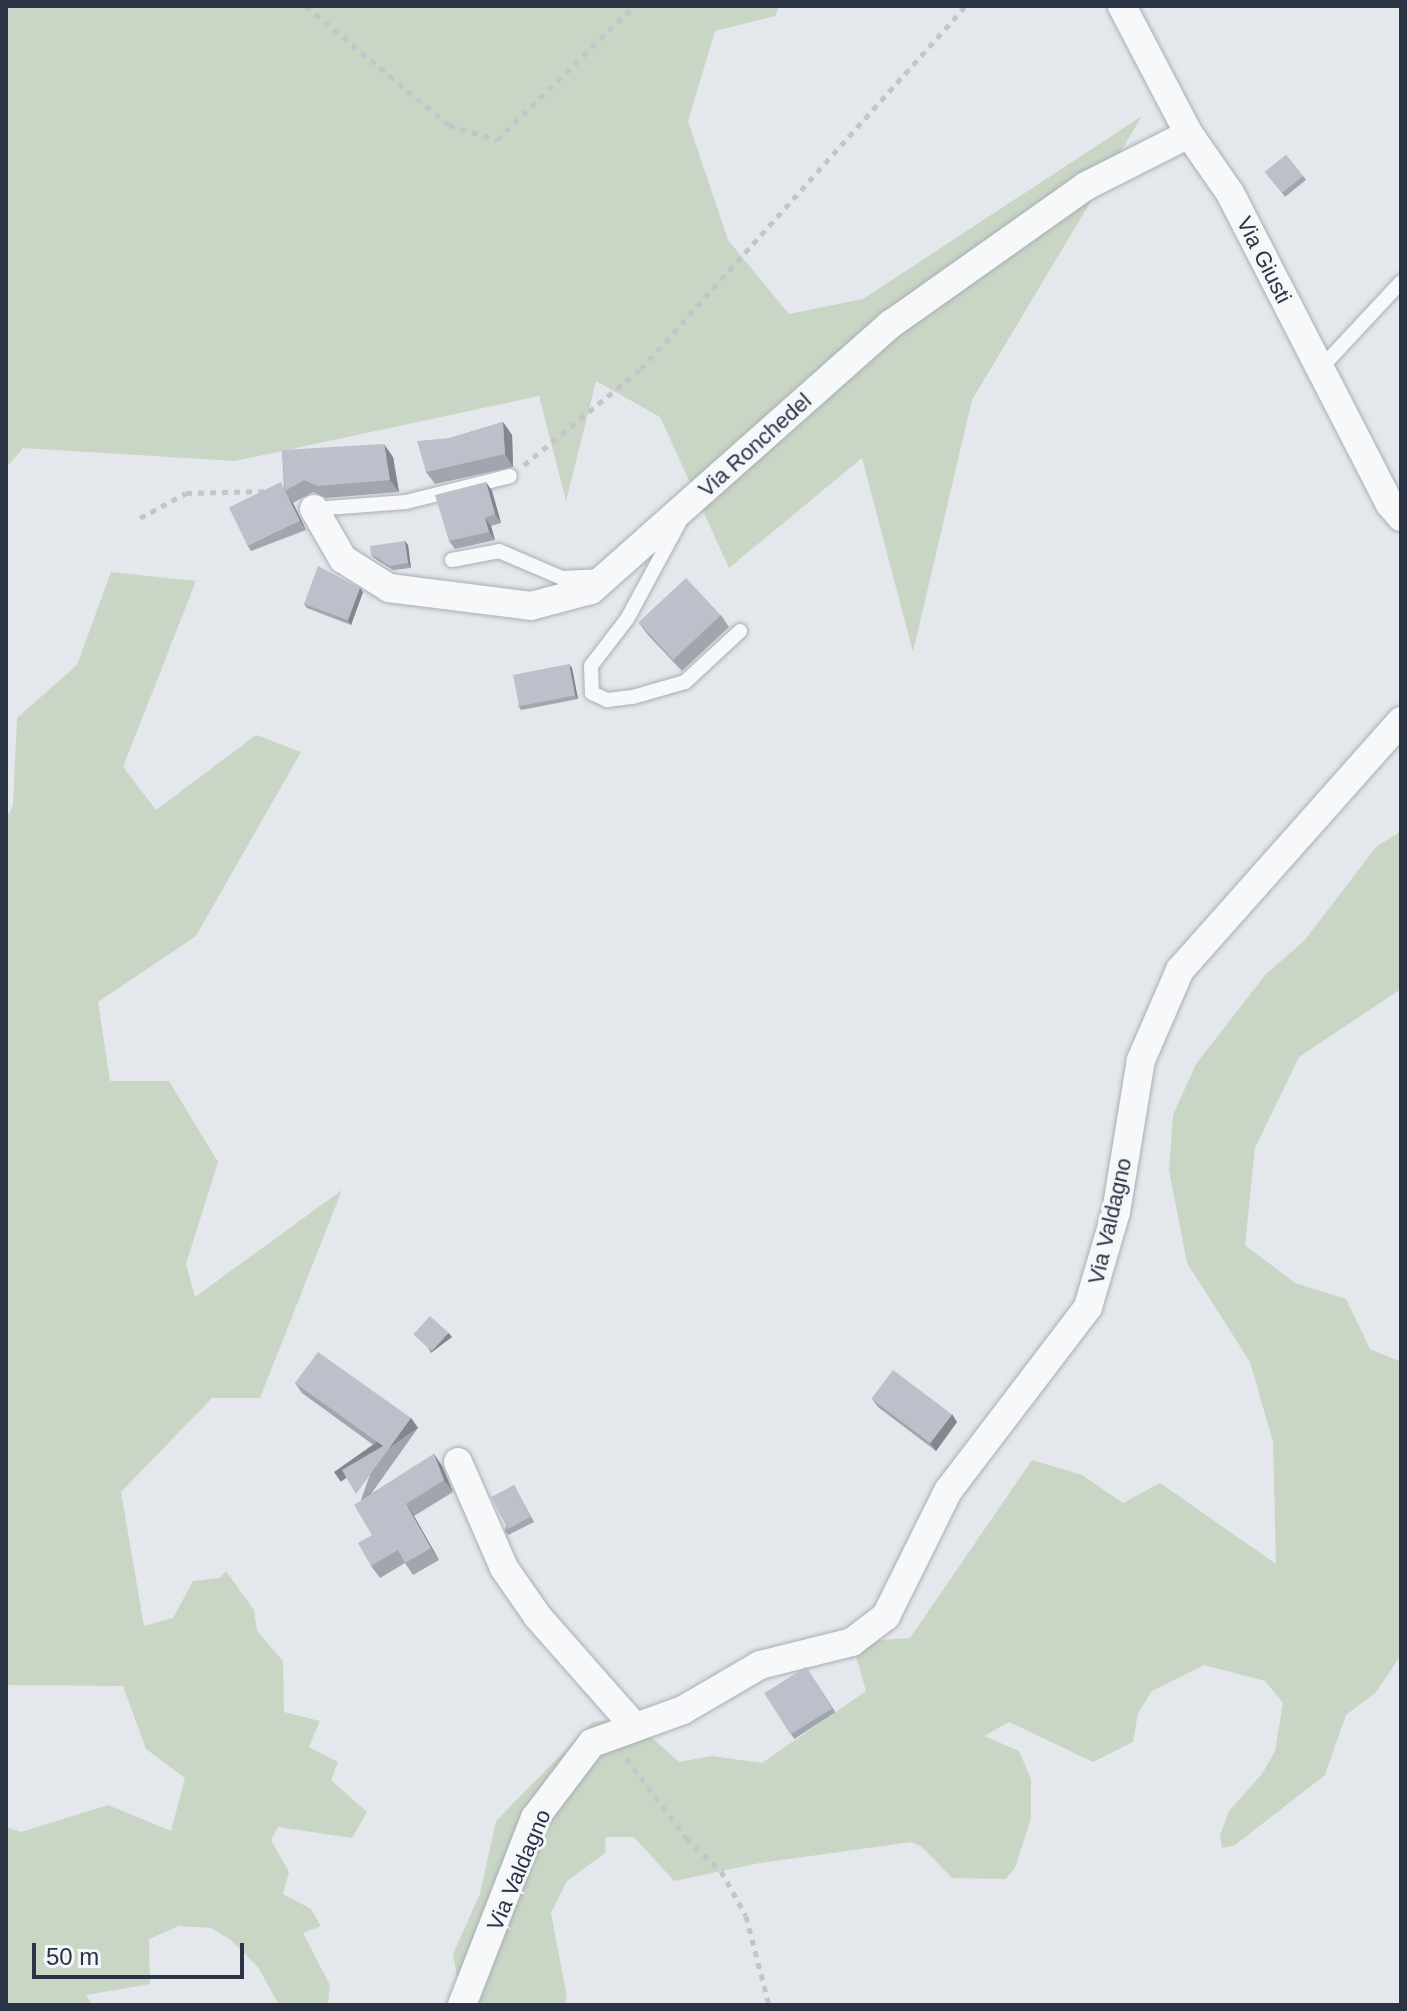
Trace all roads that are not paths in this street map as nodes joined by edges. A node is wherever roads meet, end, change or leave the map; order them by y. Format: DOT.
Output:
graph roads {
  1 [pos="1122,6"];
  2 [pos="1189,134"];
  3 [pos="1401,282"];
  4 [pos="1320,369"];
  5 [pos="510,476"];
  6 [pos="688,504"];
  7 [pos="314,509"];
  8 [pos="1401,517"];
  9 [pos="452,560"];
  10 [pos="607,576"];
  11 [pos="740,631"];
  12 [pos="1401,721"];
  13 [pos="458,1462"];
  14 [pos="635,1727"];
  15 [pos="462,2005"];
  1 -- 2 [label="street, Via Giusti"];
  2 -- 4 [label="street, Via Giusti"];
  2 -- 6 [label="street, Via Ronchedel"];
  3 -- 4 [label="lane"];
  4 -- 8 [label="street, Via Giusti"];
  5 -- 7 [label="lane"];
  6 -- 10 [label="street, Via Ronchedel"];
  6 -- 11 [label="lane"];
  7 -- 10 [label="street, Via Ronchedel"];
  9 -- 10 [label="lane"];
  12 -- 14 [label="street, Via Valdagno"];
  13 -- 14 [label="street"];
  14 -- 15 [label="street, Via Valdagno"];
}
